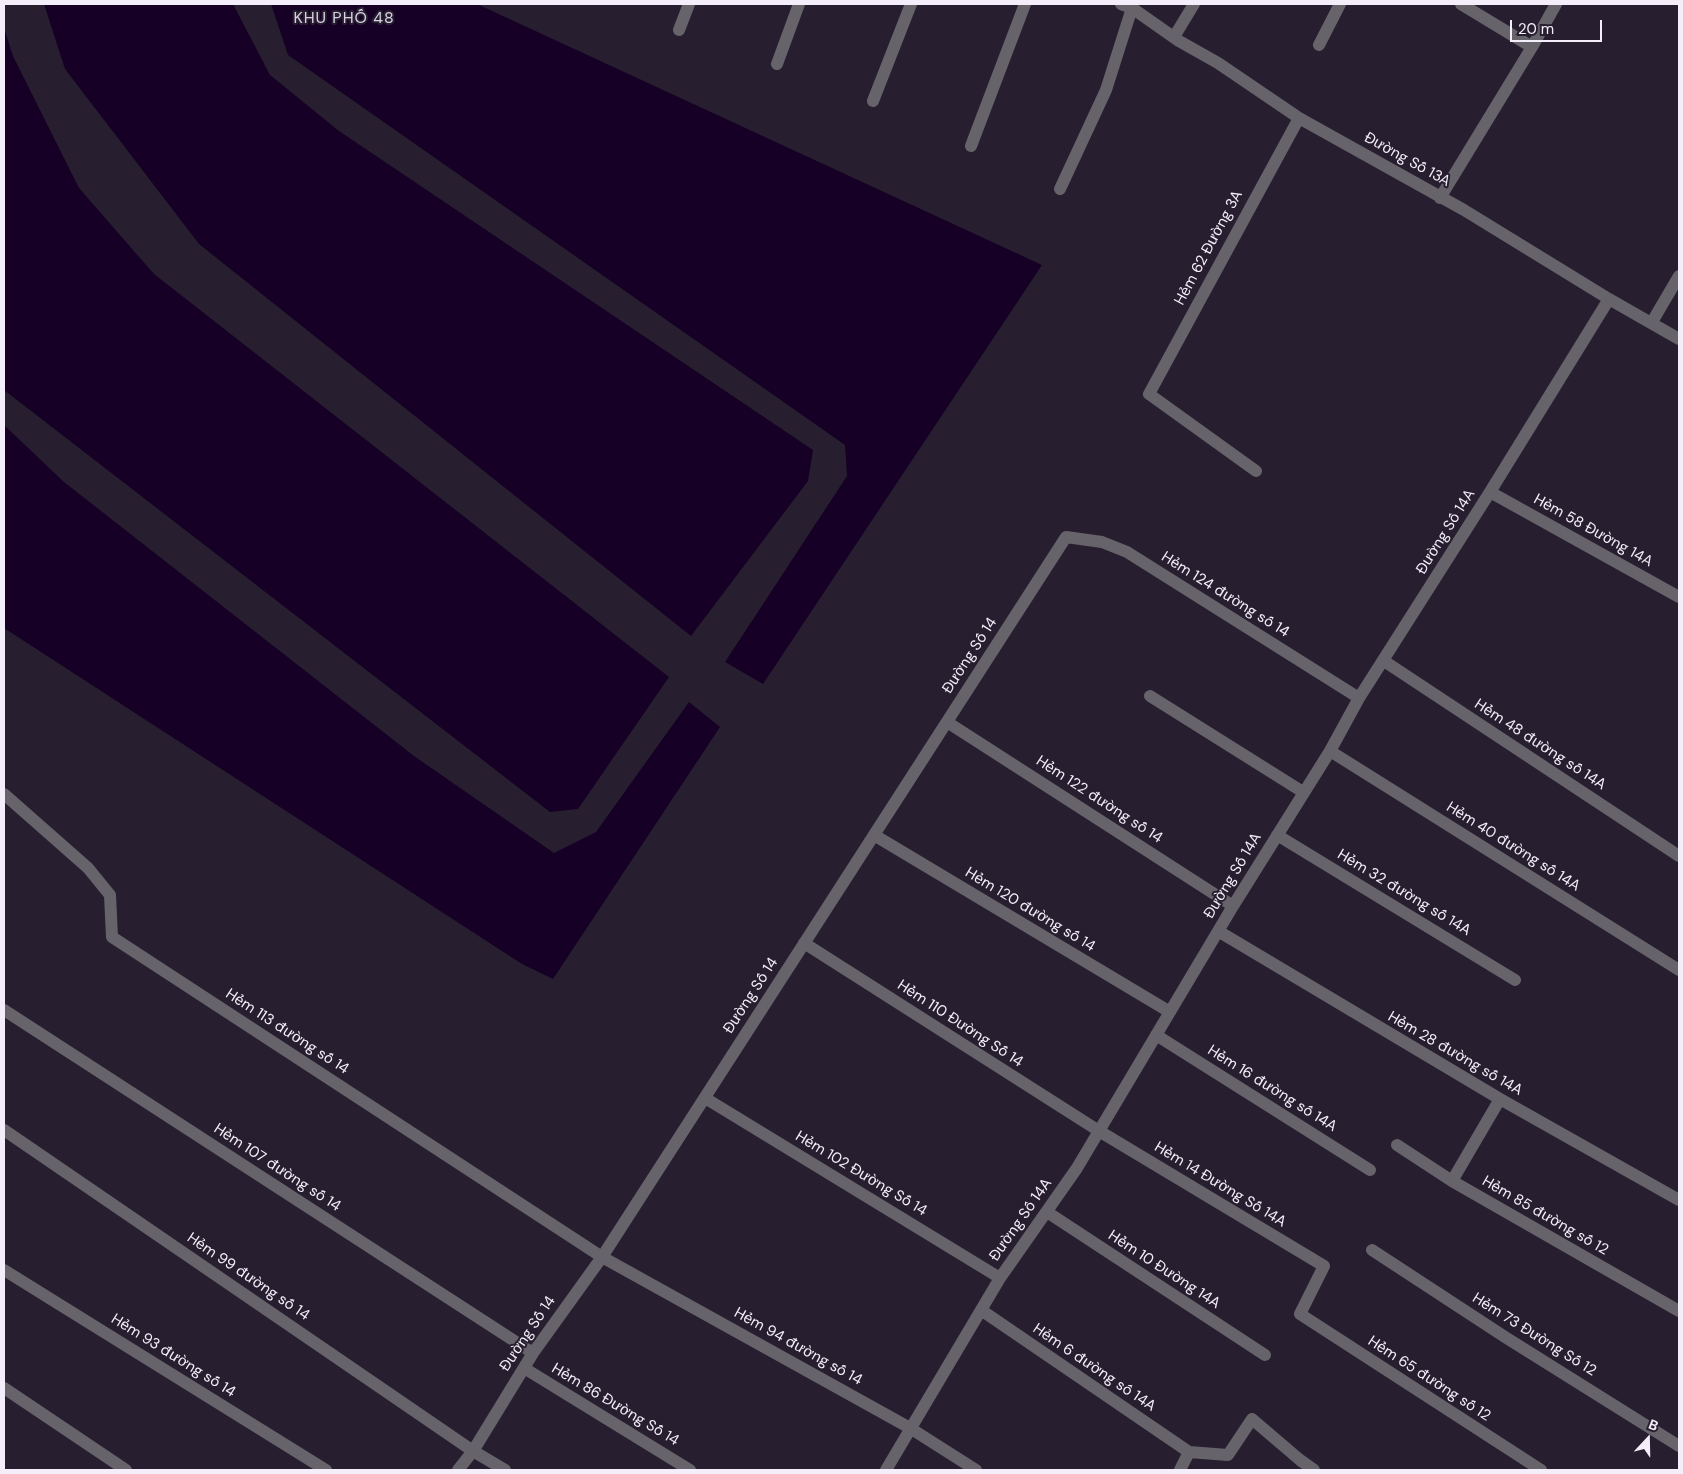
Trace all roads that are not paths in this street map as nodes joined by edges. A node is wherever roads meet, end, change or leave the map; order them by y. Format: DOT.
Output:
graph roads {
  1 [pos="689,4"];
  2 [pos="799,4"];
  3 [pos="911,4"];
  4 [pos="1026,4"];
  5 [pos="1194,4"];
  6 [pos="1340,4"];
  7 [pos="1461,4"];
  8 [pos="1556,4"];
  9 [pos="1127,6"];
  10 [pos="679,30"];
  11 [pos="1174,37"];
  12 [pos="1319,45"];
  13 [pos="1532,46"];
  14 [pos="777,64"];
  15 [pos="874,101"];
  16 [pos="1299,118"];
  17 [pos="971,146"];
  18 [pos="1060,189"];
  19 [pos="1440,198"];
  20 [pos="1679,276"];
  21 [pos="1609,299"];
  22 [pos="1652,322"];
  23 [pos="1679,339"];
  24 [pos="1256,471"];
  25 [pos="1490,492"];
  26 [pos="1066,537"];
  27 [pos="1679,597"];
  28 [pos="1384,661"];
  29 [pos="1150,696"];
  30 [pos="1359,698"];
  31 [pos="947,722"];
  32 [pos="1330,751"];
  33 [pos="1303,792"];
  34 [pos="4,794"];
  35 [pos="874,835"];
  36 [pos="1277,835"];
  37 [pos="1679,856"];
  38 [pos="1233,906"];
  39 [pos="1218,931"];
  40 [pos="804,943"];
  41 [pos="1679,970"];
  42 [pos="1515,980"];
  43 [pos="4,1010"];
  44 [pos="1170,1012"];
  45 [pos="1156,1034"];
  46 [pos="705,1098"];
  47 [pos="1500,1099"];
  48 [pos="4,1130"];
  49 [pos="1099,1131"];
  50 [pos="1397,1145"];
  51 [pos="1370,1170"];
  52 [pos="1452,1182"];
  53 [pos="1679,1200"];
  54 [pos="1046,1212"];
  55 [pos="1372,1250"];
  56 [pos="602,1257"];
  57 [pos="4,1270"];
  58 [pos="1000,1278"];
  59 [pos="982,1310"];
  60 [pos="1679,1311"];
  61 [pos="1300,1314"];
  62 [pos="533,1353"];
  63 [pos="1264,1355"];
  64 [pos="524,1368"];
  65 [pos="4,1388"];
  66 [pos="910,1428"];
  67 [pos="1679,1446"];
  68 [pos="473,1451"];
  69 [pos="1189,1452"];
  70 [pos="126,1470"];
  71 [pos="326,1470"];
  72 [pos="458,1470"];
  73 [pos="505,1470"];
  74 [pos="690,1470"];
  75 [pos="886,1470"];
  76 [pos="976,1470"];
  77 [pos="1180,1470"];
  78 [pos="1314,1470"];
  79 [pos="1541,1470"];
  1 -- 10 [label="street"];
  2 -- 14 [label="street"];
  3 -- 15 [label="street"];
  4 -- 17 [label="street"];
  5 -- 11 [label="street"];
  6 -- 12 [label="street"];
  7 -- 13 [label="street"];
  8 -- 13 [label="street"];
  9 -- 11 [label="street, Đường Số 13A"];
  9 -- 18 [label="street"];
  11 -- 16 [label="street, Đường Số 13A"];
  13 -- 19 [label="street"];
  16 -- 19 [label="street, Đường Số 13A"];
  16 -- 24 [label="street, Hẻm 62 Đường 3A"];
  19 -- 21 [label="street, Đường Số 13A"];
  20 -- 22 [label="street"];
  21 -- 22 [label="street, Đường Số 13A"];
  21 -- 25 [label="street, Đường Số 14A"];
  22 -- 23 [label="street, Đường Số 13A"];
  25 -- 27 [label="street, Hẻm 58 Đường 14A"];
  25 -- 28 [label="street, Đường Số 14A"];
  26 -- 30 [label="street, Hẻm 124 đường số 14"];
  26 -- 31 [label="street, Đường Số 14"];
  28 -- 30 [label="street, Đường Số 14A"];
  28 -- 37 [label="street, Hẻm 48 đường số 14A"];
  29 -- 33 [label="street"];
  30 -- 32 [label="street, Đường Số 14A"];
  31 -- 35 [label="street, Đường Số 14"];
  31 -- 38 [label="street, Hẻm 122 đường số 14"];
  32 -- 33 [label="street, Đường Số 14A"];
  32 -- 41 [label="street, Hẻm 40 đường số 14A"];
  33 -- 36 [label="street, Đường Số 14A"];
  34 -- 56 [label="street, Hẻm 113 đường số 14"];
  35 -- 40 [label="street, Đường Số 14"];
  35 -- 44 [label="street, Hẻm 120 đường số 14"];
  36 -- 38 [label="street, Đường Số 14A"];
  36 -- 42 [label="street, Hẻm 32 đường số 14A"];
  38 -- 39 [label="street, Đường Số 14A"];
  39 -- 44 [label="street, Đường Số 14A"];
  39 -- 47 [label="street, Hẻm 28 đường số 14A"];
  40 -- 46 [label="street, Đường Số 14"];
  40 -- 49 [label="street, Hẻm 110 Đường Số 14"];
  43 -- 62 [label="street, Hẻm 107 đường số 14"];
  44 -- 45 [label="street, Đường Số 14A"];
  45 -- 49 [label="street, Đường Số 14A"];
  45 -- 51 [label="street, Hẻm 16 đường số 14A"];
  46 -- 56 [label="street, Đường Số 14"];
  46 -- 58 [label="street, Hẻm 102 Đường Số 14"];
  47 -- 52 [label="street"];
  47 -- 53 [label="street, Hẻm 28 đường số 14A"];
  48 -- 68 [label="street, Hẻm 99 đường số 14"];
  49 -- 54 [label="street, Đường Số 14A"];
  49 -- 61 [label="street, Hẻm 14 Đường Số 14A"];
  50 -- 52 [label="street, Hẻm 85 đường số 12"];
  52 -- 60 [label="street, Hẻm 85 đường số 12"];
  54 -- 58 [label="street, Đường Số 14A"];
  54 -- 63 [label="street, Hẻm 10 Đường 14A"];
  55 -- 67 [label="street, Hẻm 73 Đường Số 12"];
  56 -- 62 [label="street, Đường Số 14"];
  56 -- 66 [label="street, Hẻm 94 đường số 14"];
  57 -- 71 [label="street, Hẻm 93 đường số 14"];
  58 -- 59 [label="street, Đường Số 14A"];
  59 -- 66 [label="street, Đường Số 14A"];
  59 -- 69 [label="street, Hẻm 6 đường số 14A"];
  61 -- 79 [label="street, Hẻm 65 đường số 12"];
  62 -- 64 [label="street, Đường Số 14"];
  64 -- 68 [label="street, Đường Số 14"];
  64 -- 74 [label="street, Hẻm 86 Đường Số 14"];
  65 -- 70 [label="street"];
  66 -- 75 [label="street, Đường Số 14A"];
  66 -- 76 [label="street, Hẻm 94 đường số 14"];
  68 -- 72 [label="street, Đường Số 14"];
  68 -- 73 [label="street, Hẻm 99 đường số 14"];
  69 -- 77 [label="street"];
  69 -- 78 [label="street"];
}
